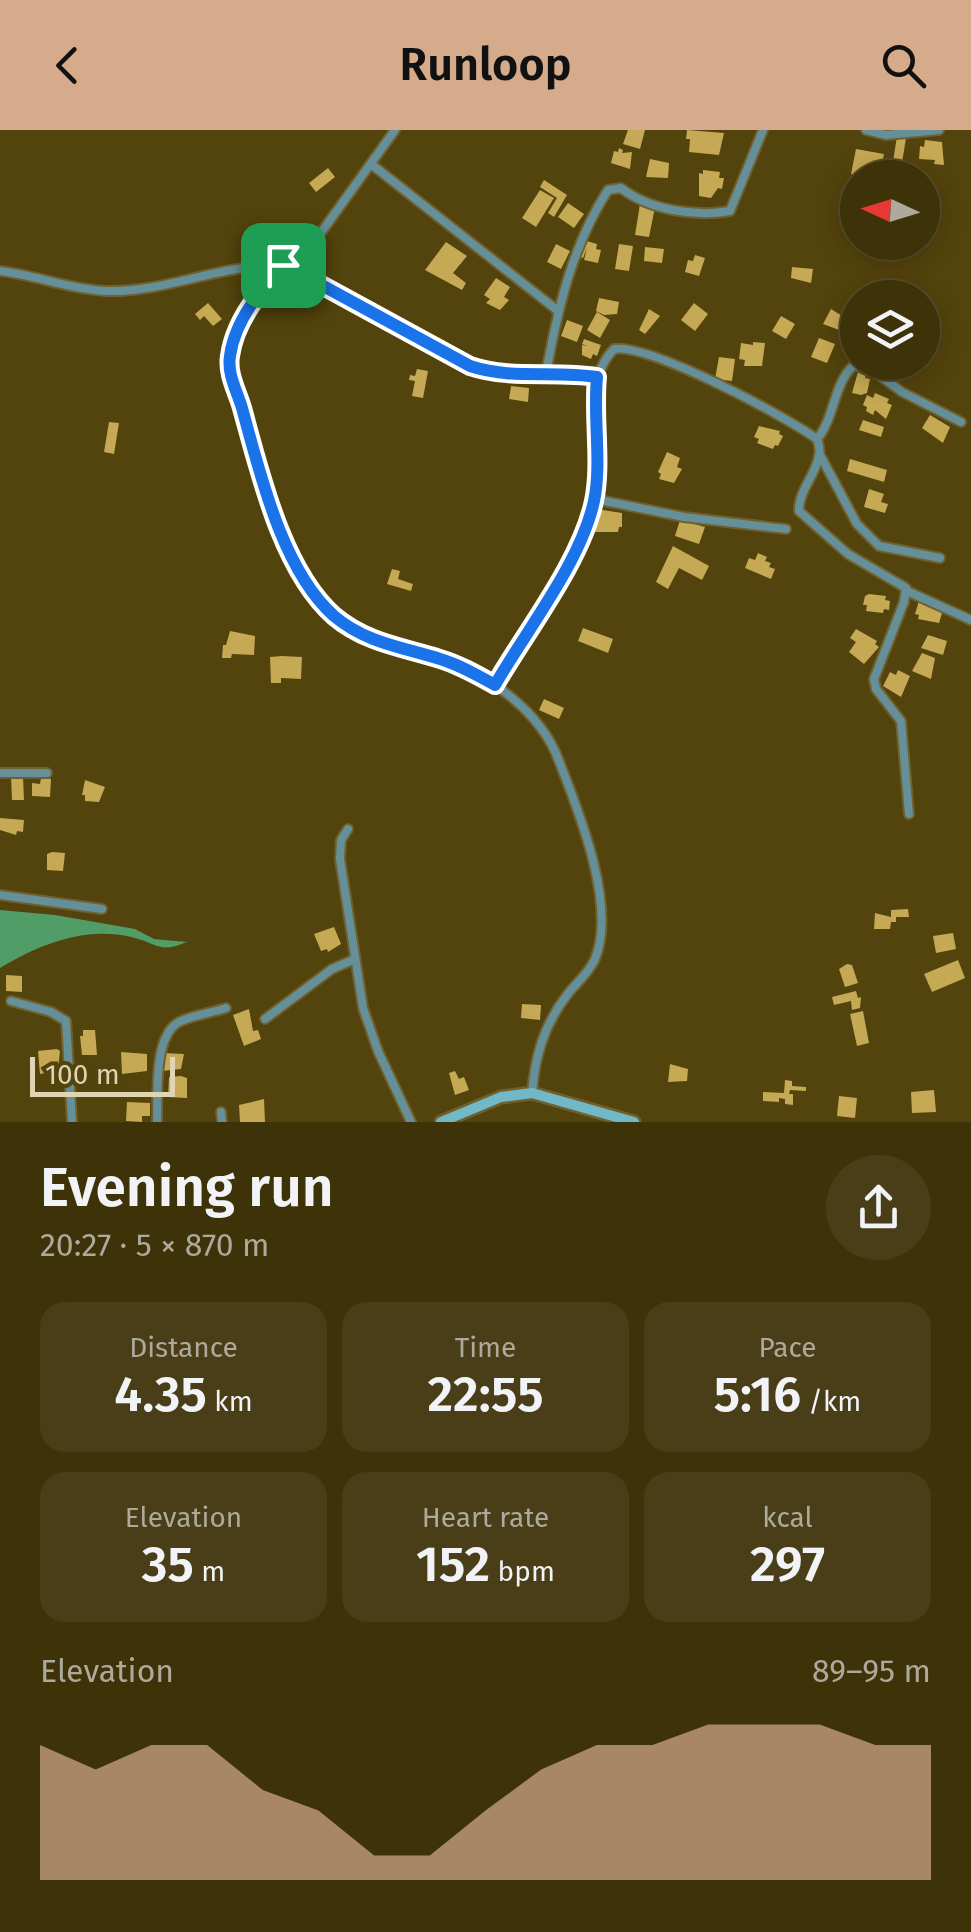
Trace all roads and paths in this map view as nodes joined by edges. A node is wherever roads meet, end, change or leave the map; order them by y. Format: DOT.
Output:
graph roads {
  1 [pos="395,130"];
  2 [pos="763,130"];
  3 [pos="866,130"];
  4 [pos="939,130"];
  5 [pos="372,164"];
  6 [pos="304,254"];
  7 [pos="283,265"];
  8 [pos="0,271"];
  9 [pos="557,310"];
  10 [pos="546,373"];
  11 [pos="597,377"];
  12 [pos="960,422"];
  13 [pos="816,439"];
  14 [pos="820,455"];
  15 [pos="595,499"];
  16 [pos="786,529"];
  17 [pos="940,558"];
  18 [pos="906,590"];
  19 [pos="971,620"];
  20 [pos="495,685"];
  21 [pos="0,773"];
  22 [pos="46,773"];
  23 [pos="908,814"];
  24 [pos="348,828"];
  25 [pos="0,895"];
  26 [pos="102,909"];
  27 [pos="355,959"];
  28 [pos="11,1001"];
  29 [pos="226,1008"];
  30 [pos="265,1019"];
  31 [pos="532,1093"];
  32 [pos="221,1112"];
  33 [pos="465,1117"];
  34 [pos="628,1121"];
  35 [pos="72,1122"];
  36 [pos="157,1122"];
  37 [pos="222,1122"];
  38 [pos="411,1122"];
  39 [pos="441,1122"];
  1 -- 5 [label="street"];
  2 -- 9 [label="street"];
  3 -- 4 [label="street"];
  5 -- 6 [label="street"];
  5 -- 9 [label="street"];
  6 -- 7 [label="street"];
  6 -- 10 [label="street"];
  7 -- 8 [label="street"];
  7 -- 20 [label="street"];
  9 -- 10 [label="street"];
  10 -- 11 [label="street"];
  11 -- 13 [label="street"];
  11 -- 15 [label="street"];
  12 -- 13 [label="street"];
  13 -- 14 [label="street"];
  14 -- 17 [label="street"];
  14 -- 18 [label="street"];
  15 -- 16 [label="street"];
  15 -- 20 [label="street"];
  18 -- 19 [label="street"];
  18 -- 23 [label="street"];
  20 -- 31 [label="street"];
  21 -- 22 [label="street"];
  24 -- 27 [label="street"];
  25 -- 26 [label="street"];
  27 -- 30 [label="street"];
  27 -- 38 [label="street"];
  28 -- 35 [label="street"];
  29 -- 36 [label="street"];
  31 -- 33 [label="street"];
  31 -- 34 [label="street"];
  32 -- 37 [label="street"];
  33 -- 39 [label="street"];
}
